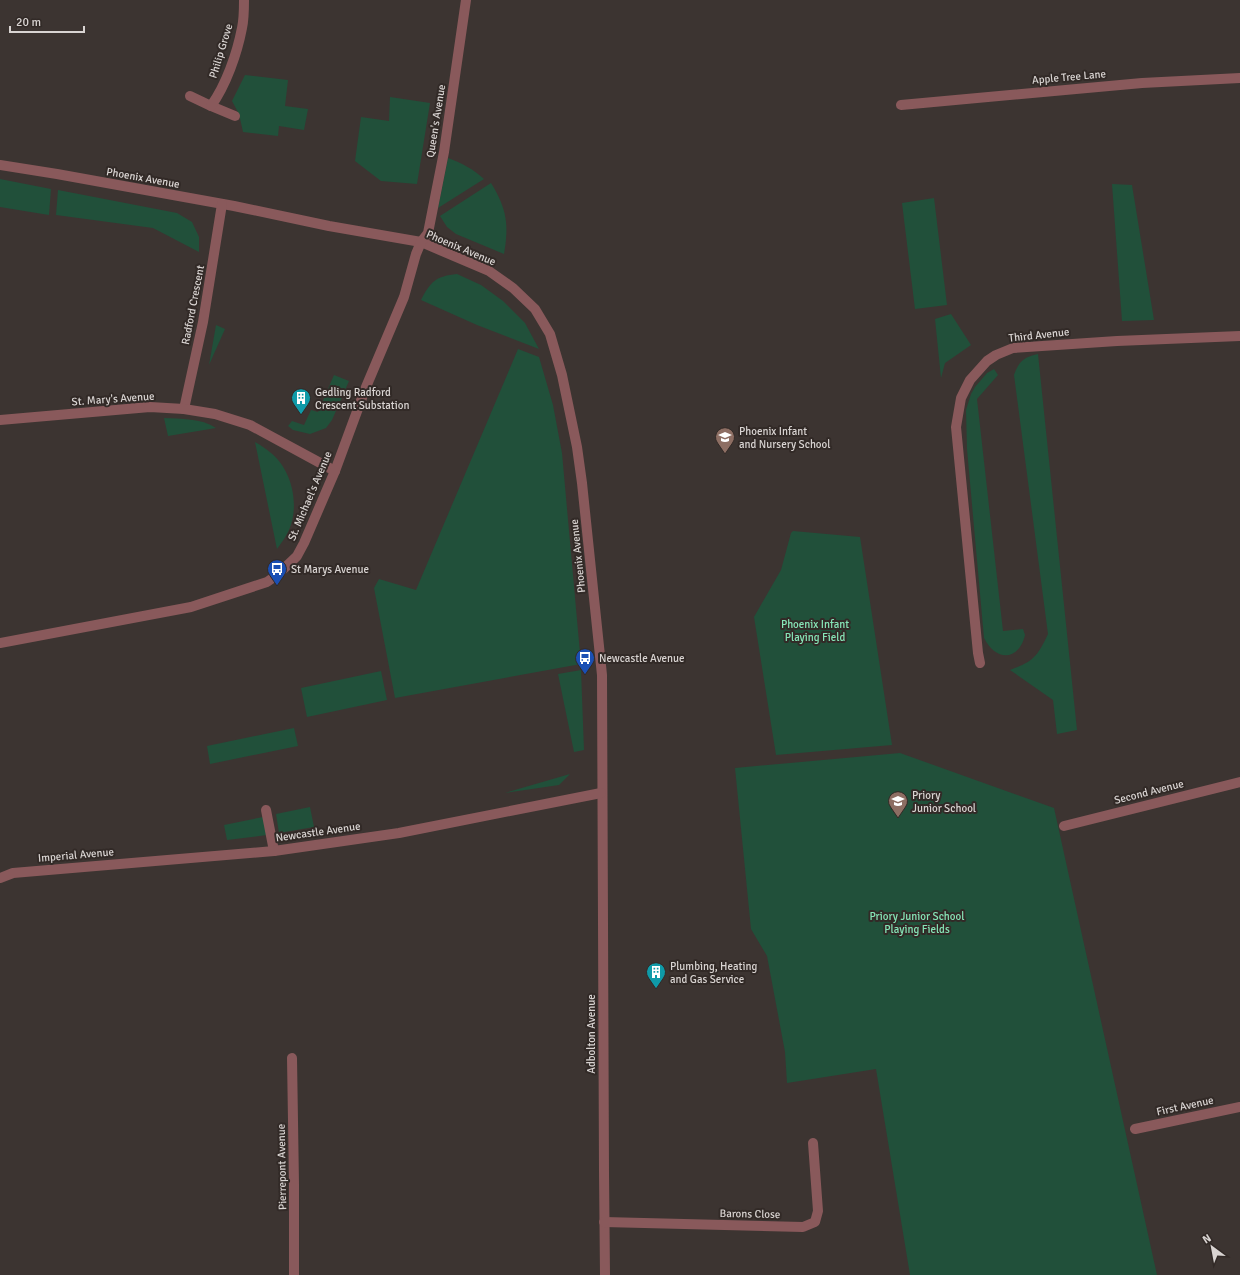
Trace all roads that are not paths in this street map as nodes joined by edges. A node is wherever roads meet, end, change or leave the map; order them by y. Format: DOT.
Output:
graph roads {
  1 [pos="244,0"];
  2 [pos="466,0"];
  3 [pos="1240,78"];
  4 [pos="190,96"];
  5 [pos="901,105"];
  6 [pos="211,106"];
  7 [pos="235,116"];
  8 [pos="0,165"];
  9 [pos="222,204"];
  10 [pos="421,242"];
  11 [pos="1240,336"];
  12 [pos="184,409"];
  13 [pos="0,420"];
  14 [pos="335,471"];
  15 [pos="0,642"];
  16 [pos="980,663"];
  17 [pos="1240,782"];
  18 [pos="602,793"];
  19 [pos="266,810"];
  20 [pos="1064,826"];
  21 [pos="274,851"];
  22 [pos="155,860"];
  23 [pos="0,878"];
  24 [pos="292,1058"];
  25 [pos="1240,1107"];
  26 [pos="1135,1129"];
  27 [pos="813,1143"];
  28 [pos="604,1222"];
  29 [pos="294,1275"];
  30 [pos="605,1275"];
  1 -- 6 [label="street, Philip Grove"];
  2 -- 10 [label="street, Queen's Avenue"];
  3 -- 5 [label="street, Apple Tree Lane"];
  4 -- 6 [label="street"];
  6 -- 7 [label="street"];
  8 -- 9 [label="street, Phoenix Avenue"];
  9 -- 10 [label="street, Phoenix Avenue"];
  9 -- 12 [label="street, Radford Crescent"];
  10 -- 14 [label="street, St. Michael's Avenue"];
  10 -- 18 [label="street, Phoenix Avenue"];
  11 -- 16 [label="street, Third Avenue"];
  12 -- 13 [label="street, St. Mary's Avenue"];
  12 -- 14 [label="street, St. Mary's Avenue"];
  14 -- 15 [label="street, St. Michael's Avenue"];
  17 -- 20 [label="street, Second Avenue"];
  18 -- 21 [label="street, Newcastle Avenue"];
  18 -- 28 [label="street, Adbolton Avenue"];
  19 -- 21 [label="street"];
  21 -- 22 [label="street, Newcastle Avenue"];
  22 -- 23 [label="street, Imperial Avenue"];
  24 -- 29 [label="street, Pierrepont Avenue"];
  25 -- 26 [label="street, First Avenue"];
  27 -- 28 [label="street, Barons Close"];
  28 -- 30 [label="street, Adbolton Avenue"];
}
